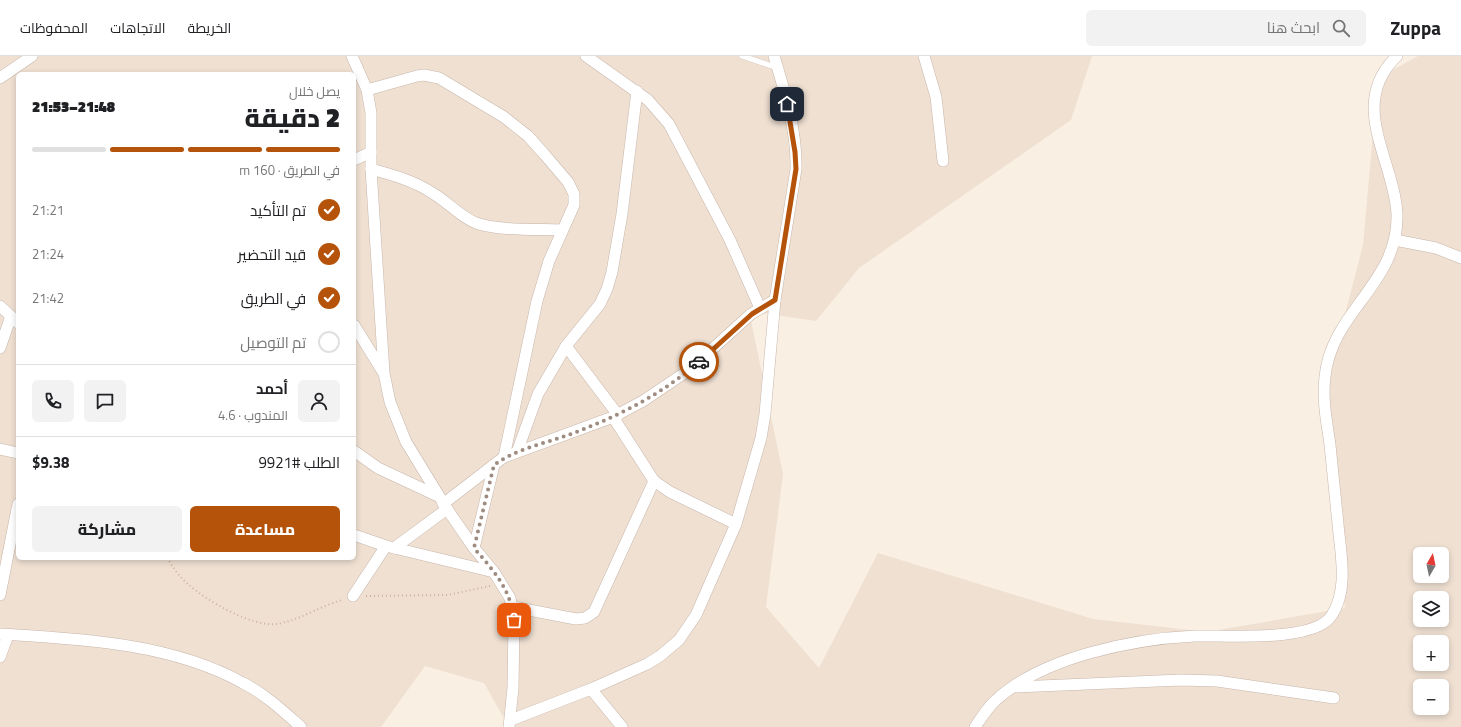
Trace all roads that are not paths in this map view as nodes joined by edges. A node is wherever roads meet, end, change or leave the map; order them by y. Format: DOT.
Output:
graph roads {
  1 [pos="32,56"];
  2 [pos="352,56"];
  3 [pos="586,56"];
  4 [pos="742,56"];
  5 [pos="774,56"];
  6 [pos="924,56"];
  7 [pos="1397,56"];
  8 [pos="778,68"];
  9 [pos="0,78"];
  10 [pos="368,90"];
  11 [pos="637,91"];
  12 [pos="372,152"];
  13 [pos="356,159"];
  14 [pos="942,161"];
  15 [pos="371,169"];
  16 [pos="562,230"];
  17 [pos="1395,240"];
  18 [pos="1461,258"];
  19 [pos="775,300"];
  20 [pos="0,306"];
  21 [pos="760,308"];
  22 [pos="15,320"];
  23 [pos="356,328"];
  24 [pos="566,346"];
  25 [pos="0,348"];
  26 [pos="384,373"];
  27 [pos="616,416"];
  28 [pos="0,449"];
  29 [pos="356,452"];
  30 [pos="517,452"];
  31 [pos="16,453"];
  32 [pos="504,457"];
  33 [pos="494,465"];
  34 [pos="654,481"];
  35 [pos="443,503"];
  36 [pos="16,514"];
  37 [pos="736,524"];
  38 [pos="356,536"];
  39 [pos="390,547"];
  40 [pos="474,548"];
  41 [pos="494,572"];
  42 [pos="0,595"];
  43 [pos="353,596"];
  44 [pos="513,607"];
  45 [pos="4,635"];
  46 [pos="0,657"];
  47 [pos="1013,687"];
  48 [pos="591,689"];
  49 [pos="1334,698"];
  50 [pos="510,724"];
  51 [pos="301,727"];
  52 [pos="622,727"];
  53 [pos="975,727"];
  1 -- 9 [label="street"];
  2 -- 10 [label="street"];
  3 -- 11 [label="street"];
  4 -- 8 [label="lane"];
  5 -- 8 [label="street"];
  6 -- 14 [label="street"];
  7 -- 17 [label="street"];
  8 -- 19 [label="street"];
  10 -- 12 [label="street"];
  10 -- 16 [label="street"];
  11 -- 21 [label="street"];
  11 -- 24 [label="street"];
  12 -- 13 [label="street"];
  12 -- 15 [label="street"];
  15 -- 16 [label="street"];
  15 -- 26 [label="street"];
  16 -- 32 [label="street"];
  17 -- 18 [label="street"];
  17 -- 47 [label="street"];
  19 -- 21 [label="street"];
  19 -- 37 [label="street"];
  20 -- 22 [label="street"];
  21 -- 27 [label="street"];
  22 -- 25 [label="street"];
  23 -- 26 [label="street"];
  24 -- 27 [label="street"];
  24 -- 30 [label="street"];
  26 -- 35 [label="street"];
  27 -- 30 [label="street"];
  27 -- 34 [label="street"];
  28 -- 31 [label="street"];
  29 -- 35 [label="street"];
  30 -- 32 [label="street"];
  32 -- 33 [label="street"];
  33 -- 35 [label="street"];
  33 -- 40 [label="street"];
  34 -- 37 [label="street"];
  34 -- 44 [label="street"];
  35 -- 39 [label="street"];
  35 -- 40 [label="street"];
  36 -- 42 [label="street"];
  37 -- 48 [label="street"];
  38 -- 39 [label="street"];
  39 -- 41 [label="street"];
  39 -- 43 [label="street"];
  40 -- 41 [label="street"];
  41 -- 44 [label="street"];
  44 -- 50 [label="street"];
  45 -- 46 [label="street"];
  45 -- 51 [label="street"];
  47 -- 49 [label="street"];
  47 -- 53 [label="street"];
  48 -- 50 [label="street"];
  48 -- 52 [label="street"];
}
